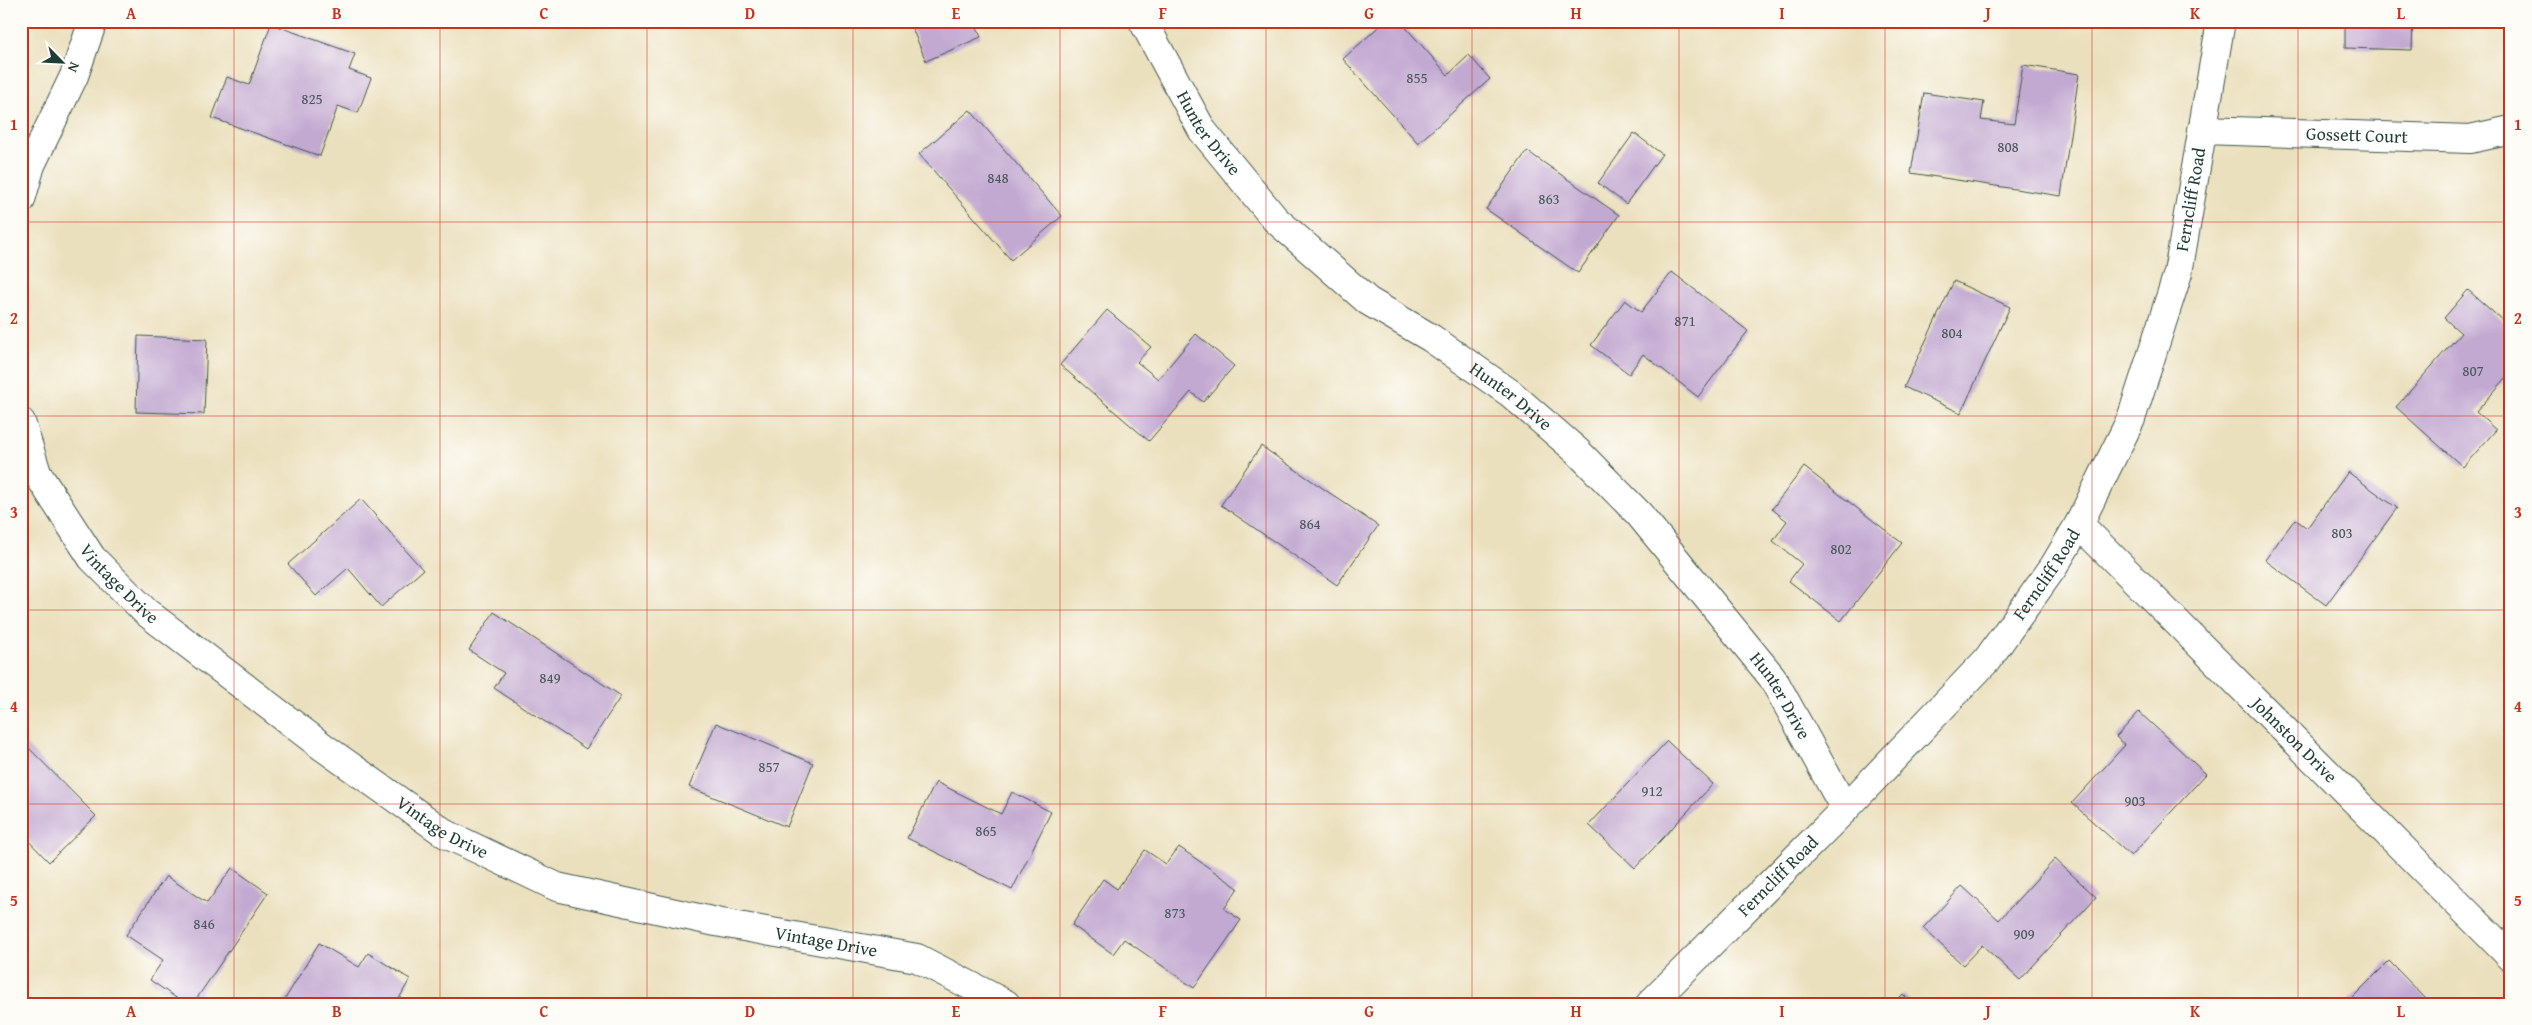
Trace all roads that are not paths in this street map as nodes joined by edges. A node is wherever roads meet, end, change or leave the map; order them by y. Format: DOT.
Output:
graph roads {
  1 [pos="93,21"];
  2 [pos="1143,21"];
  3 [pos="2220,21"];
  4 [pos="2202,130"];
  5 [pos="2511,130"];
  6 [pos="21,200"];
  7 [pos="21,422"];
  8 [pos="2079,524"];
  9 [pos="1845,809"];
  10 [pos="2511,957"];
  11 [pos="1006,1004"];
  12 [pos="1650,1004"];
  1 -- 6 [label="street"];
  2 -- 9 [label="street, Hunter Drive"];
  3 -- 4 [label="street, Ferncliff Road"];
  4 -- 5 [label="street, Gossett Court"];
  4 -- 8 [label="street, Ferncliff Road"];
  7 -- 11 [label="street, Vintage Drive"];
  8 -- 9 [label="street, Ferncliff Road"];
  8 -- 10 [label="street, Johnston Drive"];
  9 -- 12 [label="street, Ferncliff Road"];
}
